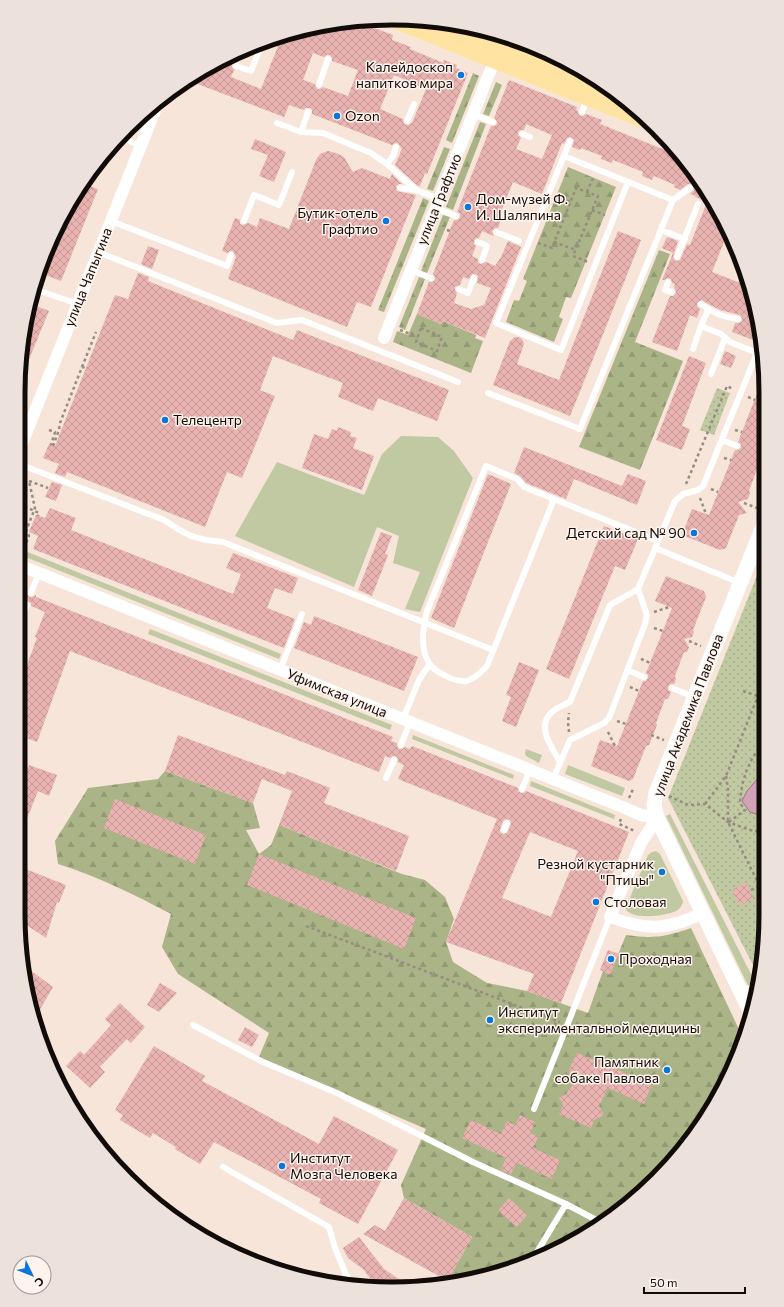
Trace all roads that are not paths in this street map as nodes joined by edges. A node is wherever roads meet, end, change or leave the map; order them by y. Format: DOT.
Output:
graph roads {
  1 [pos="412,26"];
  2 [pos="492,39"];
  3 [pos="259,50"];
  4 [pos="328,59"];
  5 [pos="495,59"];
  6 [pos="236,66"];
  7 [pos="571,72"];
  8 [pos="319,85"];
  9 [pos="414,104"];
  10 [pos="308,112"];
  11 [pos="154,113"];
  12 [pos="473,114"];
  13 [pos="634,116"];
  14 [pos="407,121"];
  15 [pos="493,122"];
  16 [pos="276,123"];
  17 [pos="301,132"];
  18 [pos="522,134"];
  19 [pos="530,137"];
  20 [pos="126,139"];
  21 [pos="570,141"];
  22 [pos="141,146"];
  23 [pos="396,147"];
  24 [pos="564,156"];
  25 [pos="387,164"];
  26 [pos="292,172"];
  27 [pos="628,182"];
  28 [pos="400,188"];
  29 [pos="690,188"];
  30 [pos="416,190"];
  31 [pos="673,200"];
  32 [pos="437,203"];
  33 [pos="698,204"];
  34 [pos="456,216"];
  35 [pos="111,221"];
  36 [pos="244,221"];
  37 [pos="661,230"];
  38 [pos="496,232"];
  39 [pos="685,239"];
  40 [pos="519,241"];
  41 [pos="478,242"];
  42 [pos="98,252"];
  43 [pos="231,255"];
  44 [pos="677,257"];
  45 [pos="482,260"];
  46 [pos="411,270"];
  47 [pos="431,278"];
  48 [pos="474,278"];
  49 [pos="668,282"];
  50 [pos="458,289"];
  51 [pos="40,291"];
  52 [pos="672,292"];
  53 [pos="78,304"];
  54 [pos="700,304"];
  55 [pos="708,310"];
  56 [pos="738,319"];
  57 [pos="701,326"];
  58 [pos="384,338"];
  59 [pos="725,338"];
  60 [pos="693,349"];
  61 [pos="757,352"];
  62 [pos="757,356"];
  63 [pos="711,374"];
  64 [pos="458,382"];
  65 [pos="488,392"];
  66 [pos="25,436"];
  67 [pos="722,440"];
  68 [pos="736,446"];
  69 [pos="25,466"];
  70 [pos="554,499"];
  71 [pos="759,540"];
  72 [pos="658,541"];
  73 [pos="655,548"];
  74 [pos="25,568"];
  75 [pos="39,573"];
  76 [pos="746,581"];
  77 [pos="638,589"];
  78 [pos="31,593"];
  79 [pos="27,605"];
  80 [pos="25,610"];
  81 [pos="302,614"];
  82 [pos="424,623"];
  83 [pos="493,650"];
  84 [pos="429,665"];
  85 [pos="280,670"];
  86 [pos="627,670"];
  87 [pos="644,677"];
  88 [pos="672,688"];
  89 [pos="694,696"];
  90 [pos="407,721"];
  91 [pos="401,745"];
  92 [pos="394,760"];
  93 [pos="560,762"];
  94 [pos="530,770"];
  95 [pos="386,778"];
  96 [pos="554,779"];
  97 [pos="522,790"];
  98 [pos="657,818"];
  99 [pos="507,823"];
  100 [pos="504,830"];
  101 [pos="703,913"];
  102 [pos="610,917"];
  103 [pos="752,987"];
  104 [pos="741,992"];
  105 [pos="747,1005"];
  106 [pos="193,1024"];
  107 [pos="534,1110"];
  108 [pos="223,1167"];
  109 [pos="566,1204"];
  110 [pos="596,1220"];
  111 [pos="537,1252"];
  112 [pos="348,1279"];
  1 -- 5 [label="main road"];
  2 -- 7 [label="main road"];
  3 -- 6 [label="lane"];
  4 -- 8 [label="lane"];
  5 -- 12 [label="street, улица Графтио"];
  5 -- 13 [label="main road"];
  9 -- 14 [label="lane"];
  10 -- 17 [label="lane"];
  11 -- 22 [label="street, улица Чапыгина"];
  12 -- 15 [label="lane"];
  12 -- 32 [label="street, улица Графтио"];
  16 -- 17 [label="lane"];
  17 -- 25 [label="lane"];
  18 -- 19 [label="lane"];
  20 -- 22 [label="lane"];
  21 -- 24 [label="lane"];
  22 -- 35 [label="street, улица Чапыгина"];
  23 -- 25 [label="lane"];
  24 -- 27 [label="lane"];
  24 -- 27 [label="lane"];
  25 -- 30 [label="lane"];
  26 -- 36 [label="lane"];
  27 -- 31 [label="lane"];
  28 -- 30 [label="lane"];
  29 -- 31 [label="lane"];
  30 -- 32 [label="lane"];
  31 -- 37 [label="lane"];
  32 -- 34 [label="lane"];
  32 -- 46 [label="street, улица Графтио"];
  33 -- 39 [label="lane"];
  35 -- 42 [label="street, улица Чапыгина"];
  35 -- 43 [label="lane"];
  37 -- 39 [label="lane"];
  37 -- 65 [label="lane"];
  38 -- 40 [label="lane"];
  39 -- 44 [label="lane"];
  41 -- 45 [label="lane"];
  42 -- 53 [label="street, улица Чапыгина"];
  42 -- 64 [label="lane"];
  46 -- 47 [label="lane"];
  46 -- 58 [label="street, улица Графтио"];
  48 -- 50 [label="lane"];
  49 -- 52 [label="lane"];
  51 -- 53 [label="lane"];
  53 -- 66 [label="street, улица Чапыгина"];
  54 -- 55 [label="lane"];
  55 -- 56 [label="lane"];
  55 -- 57 [label="lane"];
  57 -- 59 [label="lane"];
  57 -- 60 [label="lane"];
  59 -- 61 [label="lane"];
  59 -- 63 [label="lane"];
  62 -- 67 [label="lane"];
  67 -- 68 [label="lane"];
  67 -- 72 [label="lane"];
  69 -- 82 [label="lane"];
  70 -- 72 [label="lane"];
  70 -- 82 [label="lane"];
  70 -- 83 [label="lane"];
  71 -- 76 [label="street, улица Академика Павлова"];
  72 -- 73 [label="lane"];
  73 -- 76 [label="lane"];
  73 -- 77 [label="lane"];
  74 -- 75 [label="street, Уфимская улица"];
  75 -- 78 [label="lane"];
  75 -- 85 [label="street, Уфимская улица"];
  76 -- 89 [label="street, улица Академика Павлова"];
  77 -- 86 [label="lane"];
  77 -- 93 [label="lane"];
  79 -- 80 [label="lane"];
  81 -- 85 [label="lane"];
  82 -- 83 [label="lane"];
  82 -- 84 [label="lane"];
  83 -- 84 [label="lane"];
  84 -- 90 [label="lane"];
  85 -- 90 [label="street, Уфимская улица"];
  86 -- 87 [label="lane"];
  86 -- 93 [label="lane"];
  88 -- 89 [label="lane"];
  89 -- 98 [label="street, улица Академика Павлова"];
  90 -- 91 [label="lane"];
  90 -- 94 [label="street, Уфимская улица"];
  92 -- 95 [label="lane"];
  93 -- 96 [label="lane"];
  94 -- 96 [label="street, Уфимская улица"];
  94 -- 97 [label="lane"];
  96 -- 98 [label="street, Уфимская улица"];
  98 -- 101 [label="street, улица Академика Павлова"];
  98 -- 102 [label="street"];
  99 -- 100 [label="lane"];
  101 -- 102 [label="street"];
  101 -- 104 [label="street, улица Академика Павлова"];
  102 -- 107 [label="lane"];
  103 -- 104 [label="lane"];
  104 -- 105 [label="street, улица Академика Павлова"];
  106 -- 109 [label="lane"];
  108 -- 112 [label="lane"];
  109 -- 110 [label="lane"];
  109 -- 111 [label="lane"];
}
